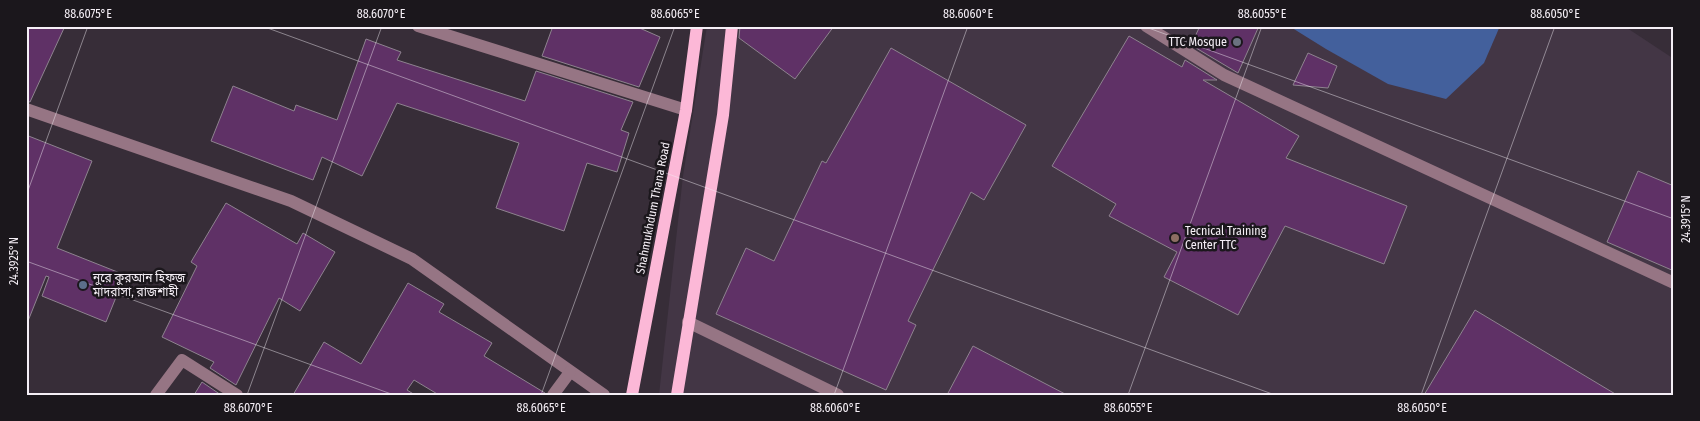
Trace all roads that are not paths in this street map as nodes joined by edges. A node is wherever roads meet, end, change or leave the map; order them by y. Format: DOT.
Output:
graph roads {
  1 [pos="418,26"];
  2 [pos="697,26"];
  3 [pos="732,26"];
  4 [pos="1146,26"];
  5 [pos="26,109"];
  6 [pos="686,110"];
  7 [pos="1674,283"];
  8 [pos="688,322"];
  9 [pos="570,372"];
  10 [pos="156,395"];
  11 [pos="238,395"];
  12 [pos="553,395"];
  13 [pos="604,395"];
  14 [pos="632,395"];
  15 [pos="677,395"];
  16 [pos="838,395"];
  1 -- 6 [label="street"];
  2 -- 6 [label="main road, Shahmukhdum Thana Road"];
  3 -- 8 [label="main road"];
  4 -- 7 [label="street"];
  5 -- 9 [label="street"];
  6 -- 14 [label="main road, Shahmukhdum Thana Road"];
  8 -- 15 [label="main road"];
  8 -- 16 [label="street"];
  9 -- 12 [label="street"];
  9 -- 13 [label="street"];
  10 -- 11 [label="street"];
}
